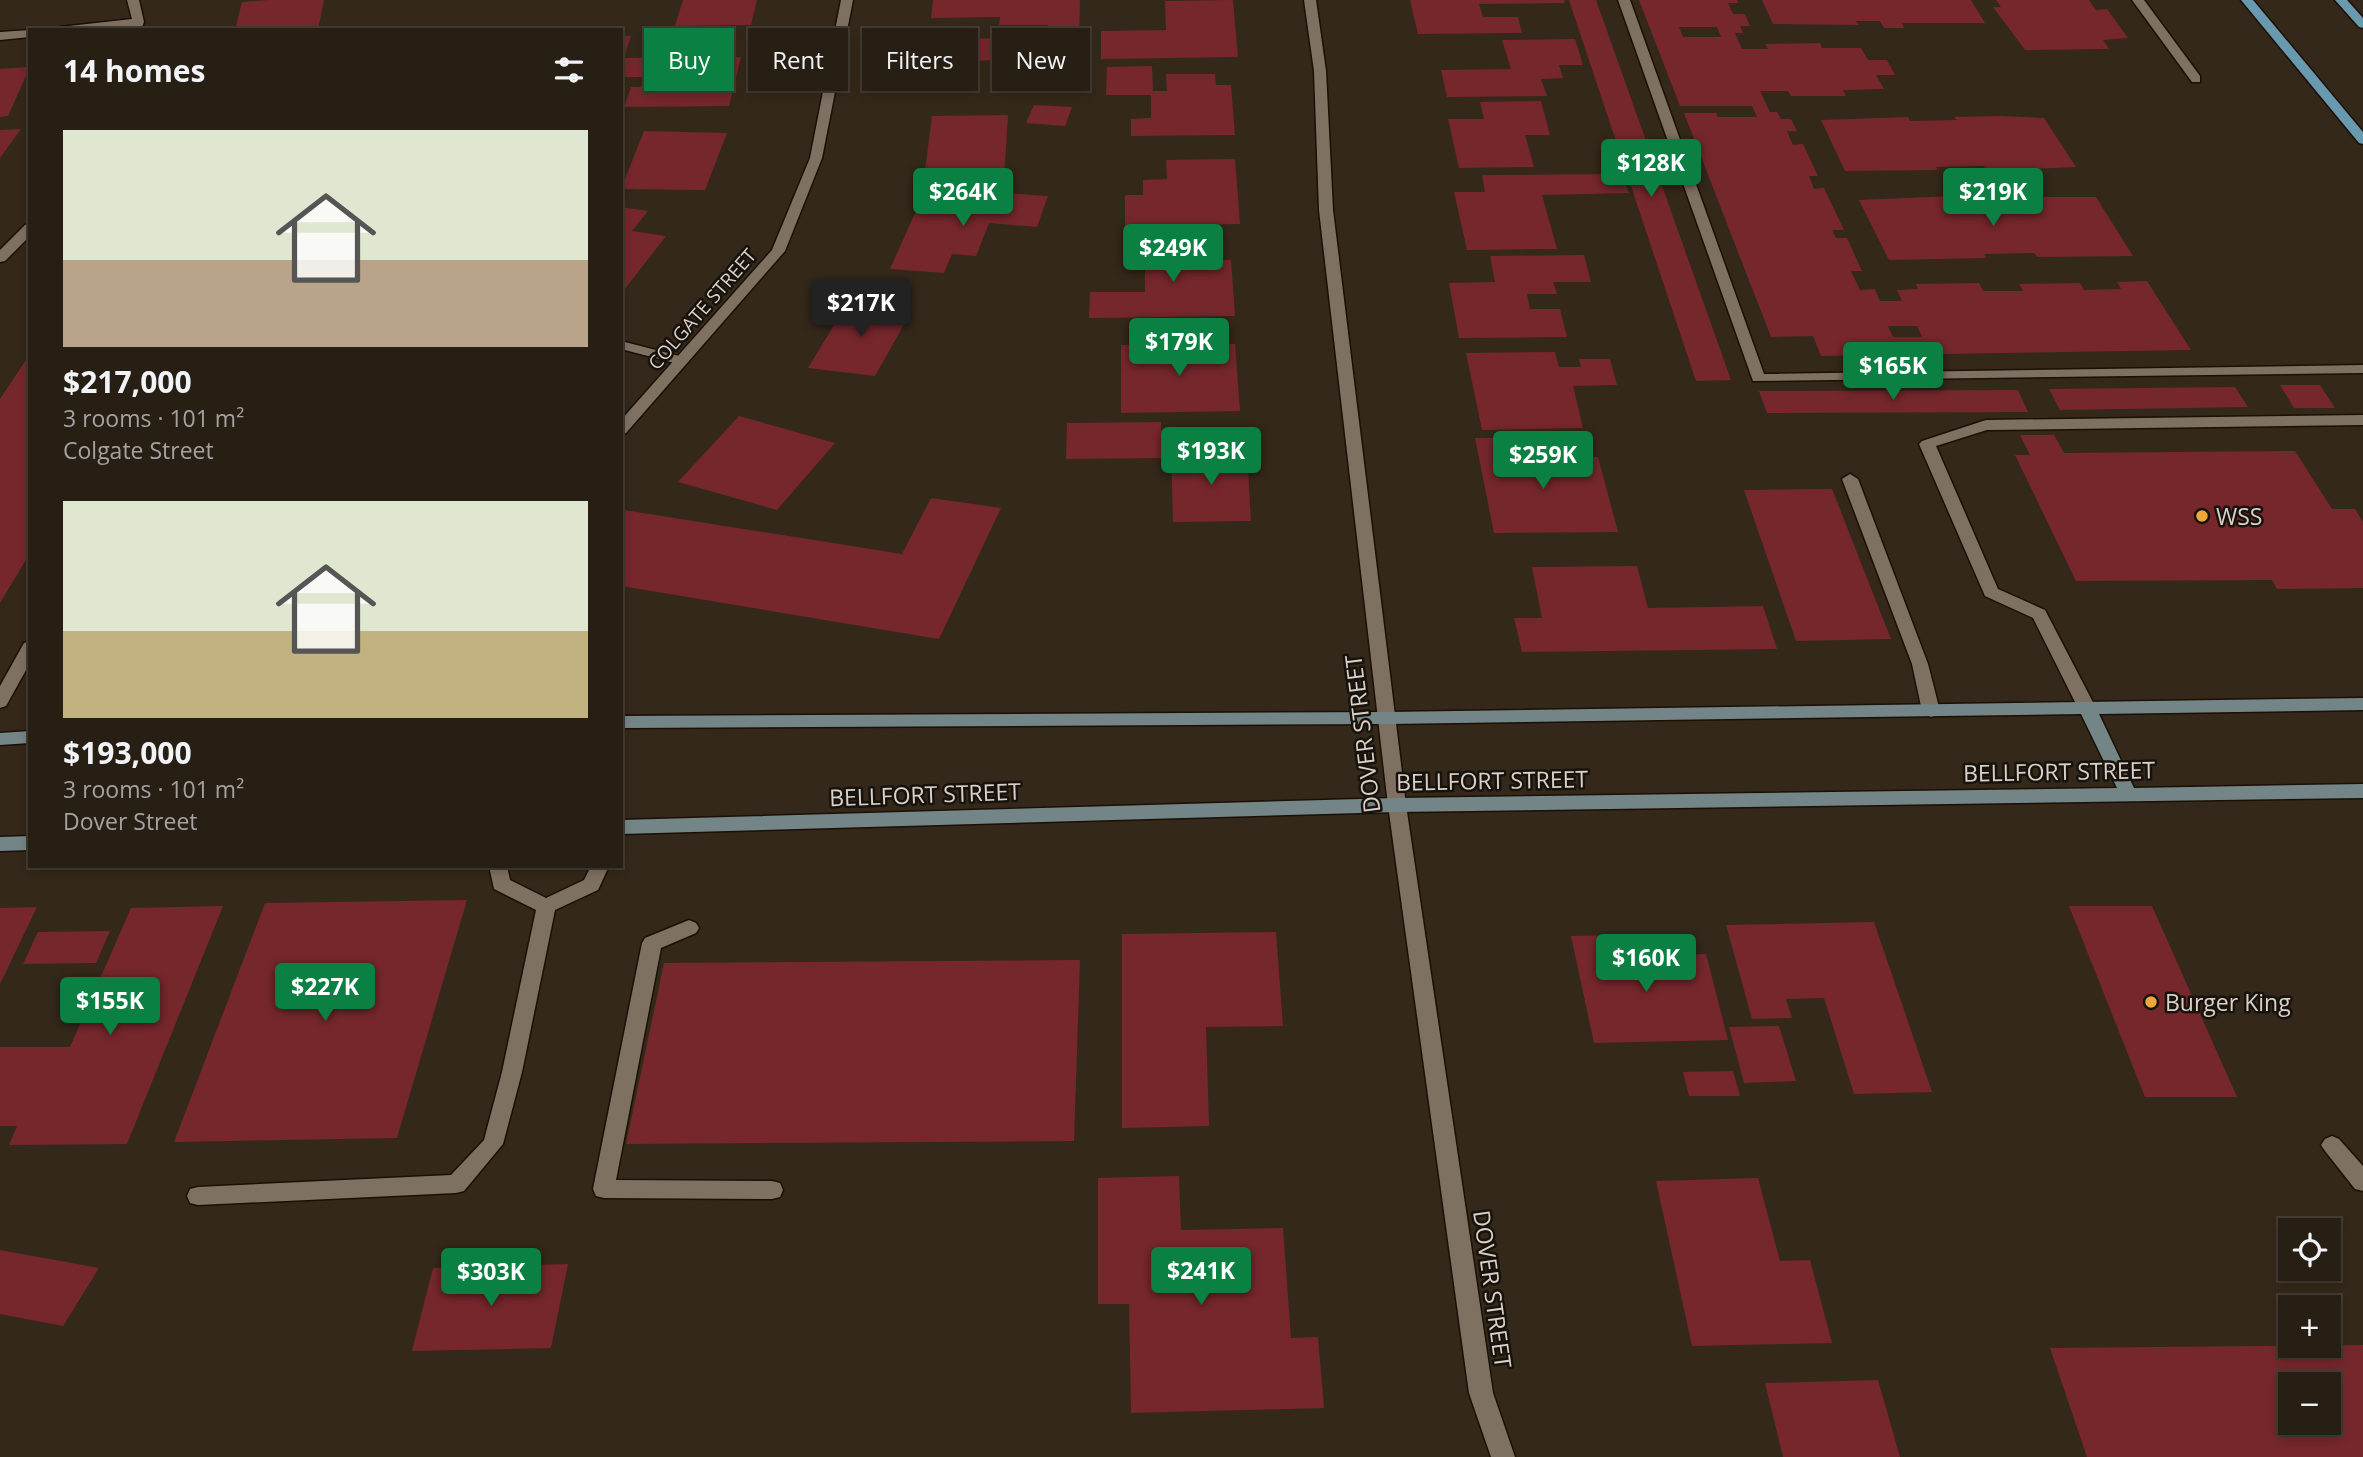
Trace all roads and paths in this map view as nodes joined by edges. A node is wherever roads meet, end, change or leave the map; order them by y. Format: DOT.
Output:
graph roads {
  1 [pos="133,0"];
  2 [pos="847,0"];
  3 [pos="1310,0"];
  4 [pos="1624,0"];
  5 [pos="2138,0"];
  6 [pos="2247,0"];
  7 [pos="2341,0"];
  8 [pos="2363,25"];
  9 [pos="137,26"];
  10 [pos="98,28"];
  11 [pos="28,33"];
  12 [pos="0,36"];
  13 [pos="2196,79"];
  14 [pos="2363,141"];
  15 [pos="28,230"];
  16 [pos="0,258"];
  17 [pos="623,346"];
  18 [pos="682,361"];
  19 [pos="2363,369"];
  20 [pos="2363,420"];
  21 [pos="623,428"];
  22 [pos="1850,479"];
  23 [pos="28,652"];
  24 [pos="0,702"];
  25 [pos="2363,704"];
  26 [pos="2087,708"];
  27 [pos="1931,710"];
  28 [pos="1387,718"];
  29 [pos="623,722"];
  30 [pos="28,737"];
  31 [pos="0,738"];
  32 [pos="2363,791"];
  33 [pos="2129,795"];
  34 [pos="1397,805"];
  35 [pos="623,827"];
  36 [pos="28,843"];
  37 [pos="0,844"];
  38 [pos="498,868"];
  39 [pos="599,868"];
  40 [pos="546,906"];
  41 [pos="689,928"];
  42 [pos="2332,1145"];
  43 [pos="2363,1182"];
  44 [pos="772,1189"];
  45 [pos="198,1196"];
  46 [pos="1503,1457"];
  1 -- 9 [label="street"];
  2 -- 18 [label="street, COLGATE STREET"];
  3 -- 28 [label="street, DOVER STREET"];
  4 -- 19 [label="street"];
  5 -- 13 [label="street"];
  6 -- 14 [label="main road"];
  7 -- 8 [label="main road"];
  9 -- 10 [label="street"];
  11 -- 12 [label="street"];
  15 -- 16 [label="street"];
  17 -- 18 [label="street"];
  18 -- 21 [label="street, COLGATE STREET"];
  20 -- 26 [label="street"];
  22 -- 27 [label="street"];
  23 -- 24 [label="street"];
  25 -- 26 [label="main road"];
  26 -- 27 [label="main road"];
  26 -- 33 [label="main road"];
  27 -- 28 [label="main road"];
  28 -- 29 [label="main road"];
  28 -- 34 [label="street, DOVER STREET"];
  30 -- 31 [label="main road"];
  32 -- 33 [label="main road, BELLFORT STREET"];
  33 -- 34 [label="main road, BELLFORT STREET"];
  34 -- 35 [label="main road, BELLFORT STREET"];
  34 -- 46 [label="street, DOVER STREET"];
  36 -- 37 [label="main road"];
  38 -- 40 [label="street"];
  39 -- 40 [label="street"];
  40 -- 45 [label="street"];
  41 -- 44 [label="street"];
  42 -- 43 [label="street"];
}
